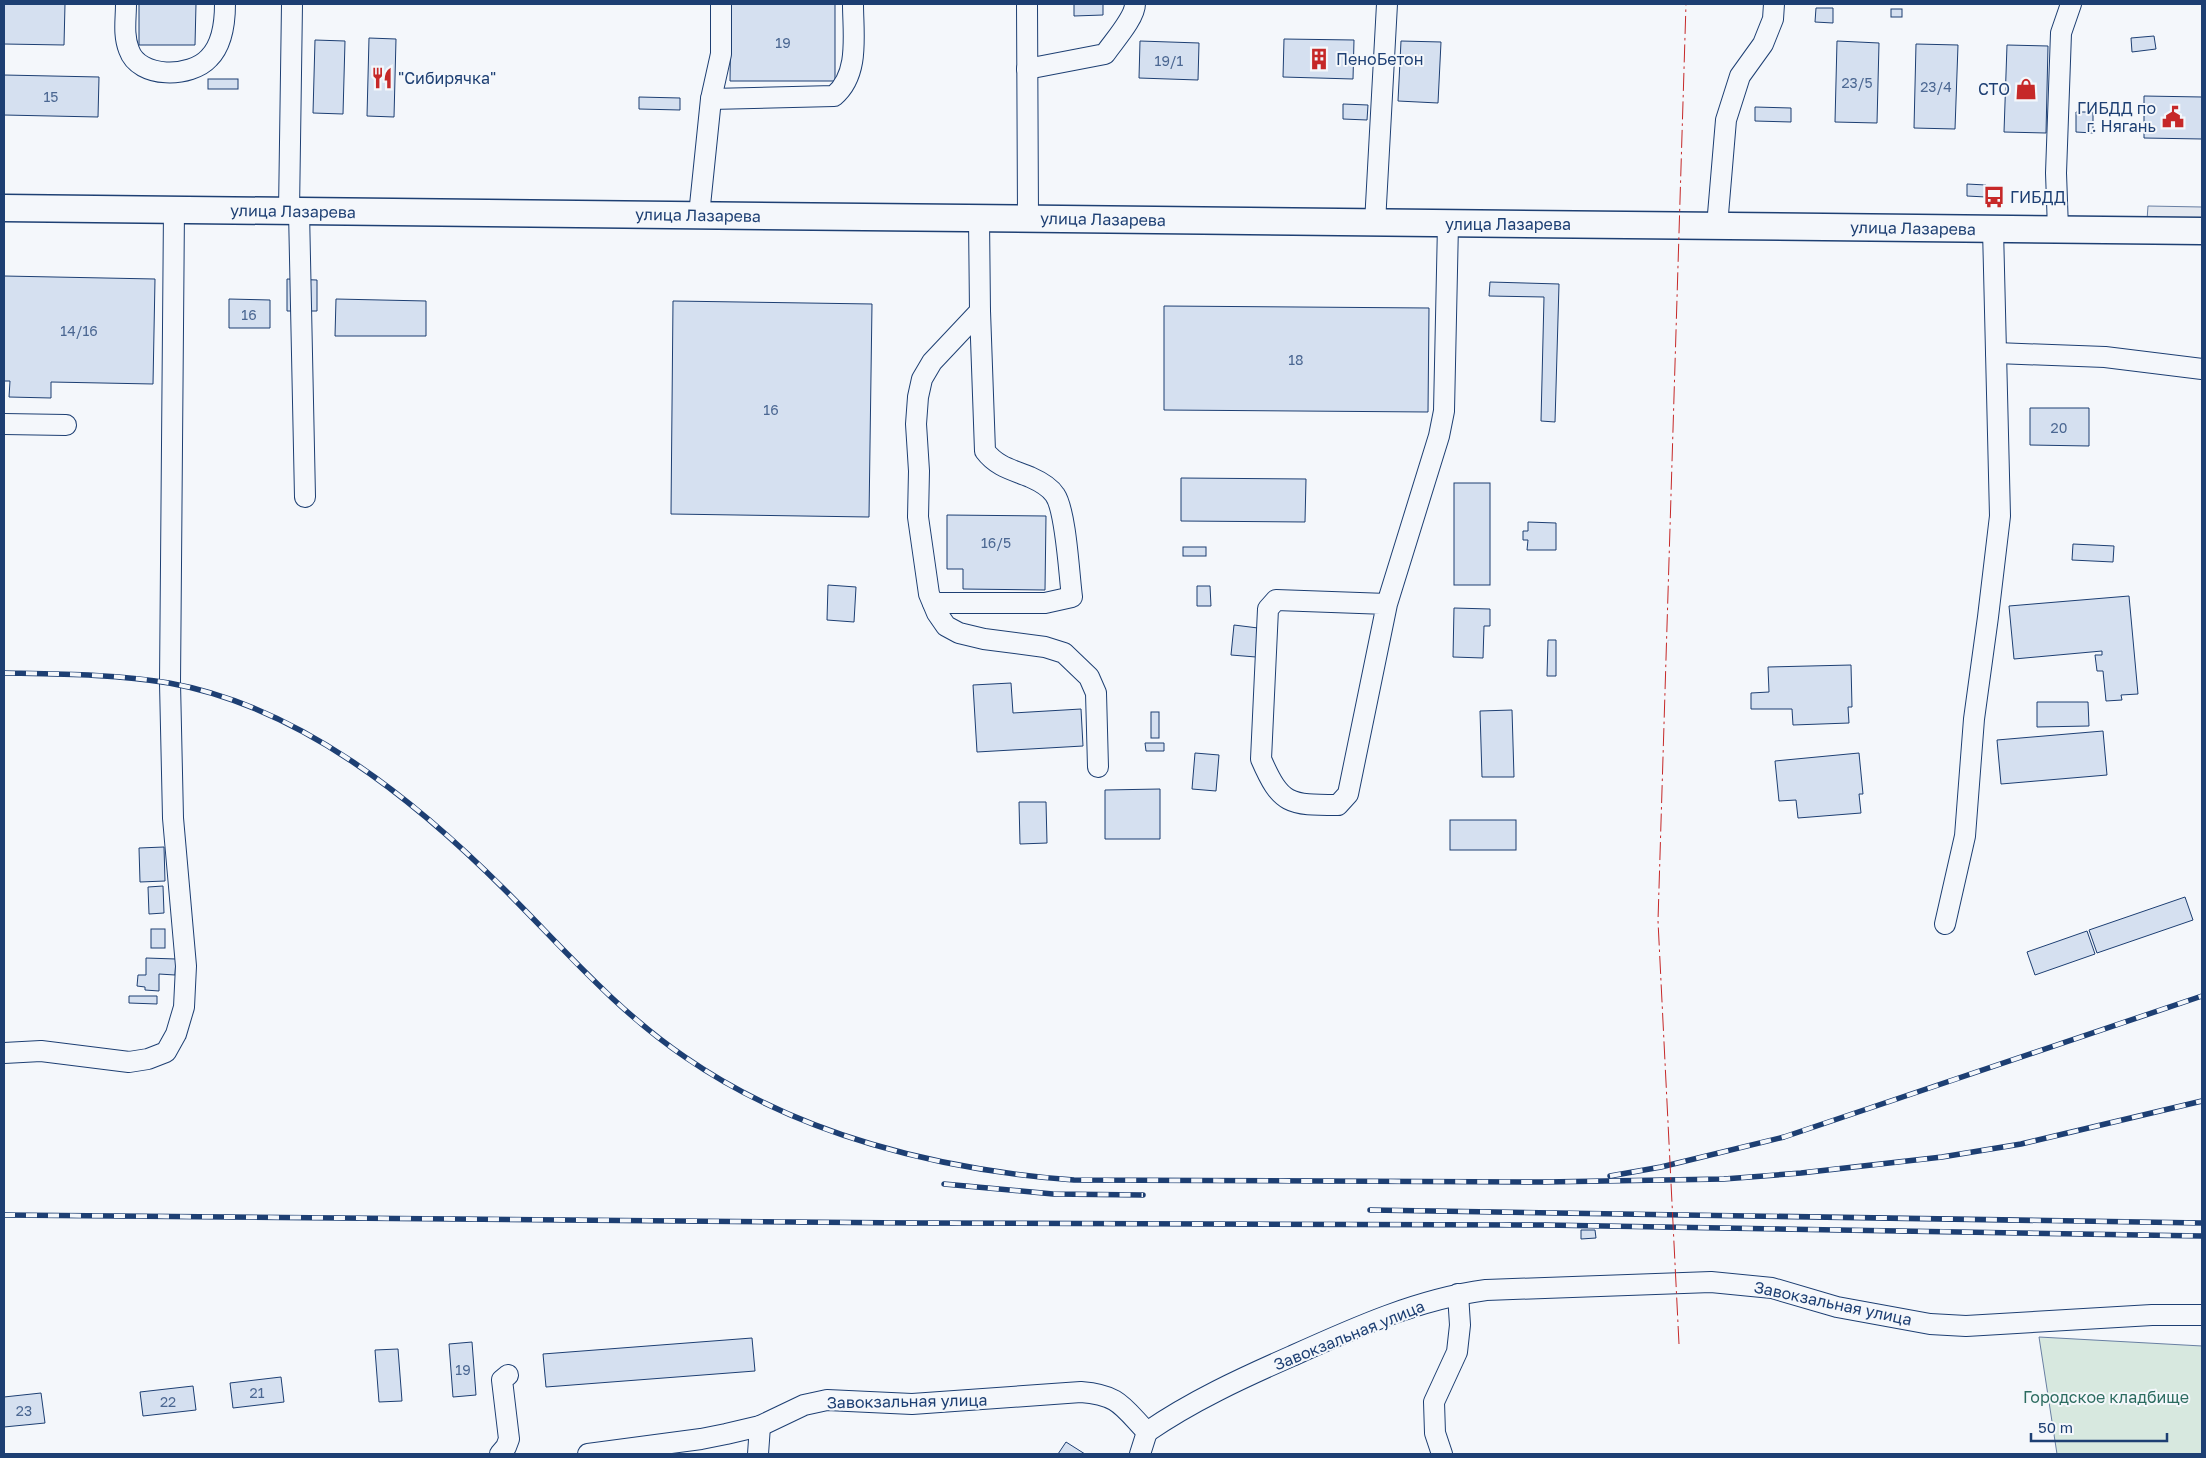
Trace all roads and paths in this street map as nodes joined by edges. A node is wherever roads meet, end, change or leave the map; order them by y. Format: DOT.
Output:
graph roads {
  1 [pos="126,4"];
  2 [pos="225,4"];
  3 [pos="292,4"];
  4 [pos="721,4"];
  5 [pos="853,4"];
  6 [pos="1028,4"];
  7 [pos="1135,4"];
  8 [pos="1387,4"];
  9 [pos="1774,4"];
  10 [pos="2071,4"];
  11 [pos="1027,69"];
  12 [pos="711,99"];
  13 [pos="4,208"];
  14 [pos="174,210"];
  15 [pos="294,211"];
  16 [pos="699,215"];
  17 [pos="1028,218"];
  18 [pos="979,219"];
  19 [pos="1375,223"];
  20 [pos="1448,224"];
  21 [pos="1717,226"];
  22 [pos="1993,229"];
  23 [pos="2058,229"];
  24 [pos="2202,231"];
  25 [pos="980,311"];
  26 [pos="1996,353"];
  27 [pos="2202,369"];
  28 [pos="4,424"];
  29 [pos="66,424"];
  30 [pos="305,497"];
  31 [pos="933,603"];
  32 [pos="1387,604"];
  33 [pos="1098,767"];
  34 [pos="1945,924"];
  35 [pos="4,1053"];
  36 [pos="1458,1294"];
  37 [pos="2202,1315"];
  38 [pos="508,1375"];
  39 [pos="760,1426"];
  40 [pos="1147,1432"];
  41 [pos="500,1454"];
  42 [pos="588,1454"];
  43 [pos="758,1454"];
  44 [pos="1140,1454"];
  45 [pos="1442,1454"];
  1 -- 2 [label="street"];
  3 -- 15 [label="street"];
  4 -- 12 [label="street"];
  5 -- 12 [label="street"];
  6 -- 11 [label="street"];
  7 -- 11 [label="street"];
  8 -- 19 [label="street"];
  9 -- 21 [label="street"];
  10 -- 23 [label="street"];
  11 -- 17 [label="street"];
  12 -- 16 [label="street"];
  13 -- 14 [label="main road, улица Лазарева"];
  14 -- 15 [label="main road, улица Лазарева"];
  14 -- 35 [label="street"];
  15 -- 16 [label="main road, улица Лазарева"];
  15 -- 30 [label="street"];
  16 -- 18 [label="main road, улица Лазарева"];
  17 -- 18 [label="main road, улица Лазарева"];
  17 -- 19 [label="main road, улица Лазарева"];
  18 -- 25 [label="street"];
  19 -- 20 [label="main road, улица Лазарева"];
  20 -- 21 [label="main road, улица Лазарева"];
  20 -- 32 [label="street"];
  21 -- 22 [label="main road, улица Лазарева"];
  22 -- 23 [label="main road, улица Лазарева"];
  22 -- 26 [label="street"];
  23 -- 24 [label="main road, улица Лазарева"];
  25 -- 31 [label="street"];
  25 -- 31 [label="street"];
  26 -- 27 [label="street"];
  26 -- 34 [label="street"];
  28 -- 29 [label="street"];
  31 -- 33 [label="street"];
  32 -- 32 [label="street"];
  36 -- 37 [label="street, Завокзальная улица"];
  36 -- 40 [label="street, Завокзальная улица"];
  36 -- 45 [label="street"];
  38 -- 41 [label="street"];
  39 -- 40 [label="street, Завокзальная улица"];
  39 -- 42 [label="street, Завокзальная улица"];
  39 -- 43 [label="street"];
  40 -- 44 [label="street"];
}
